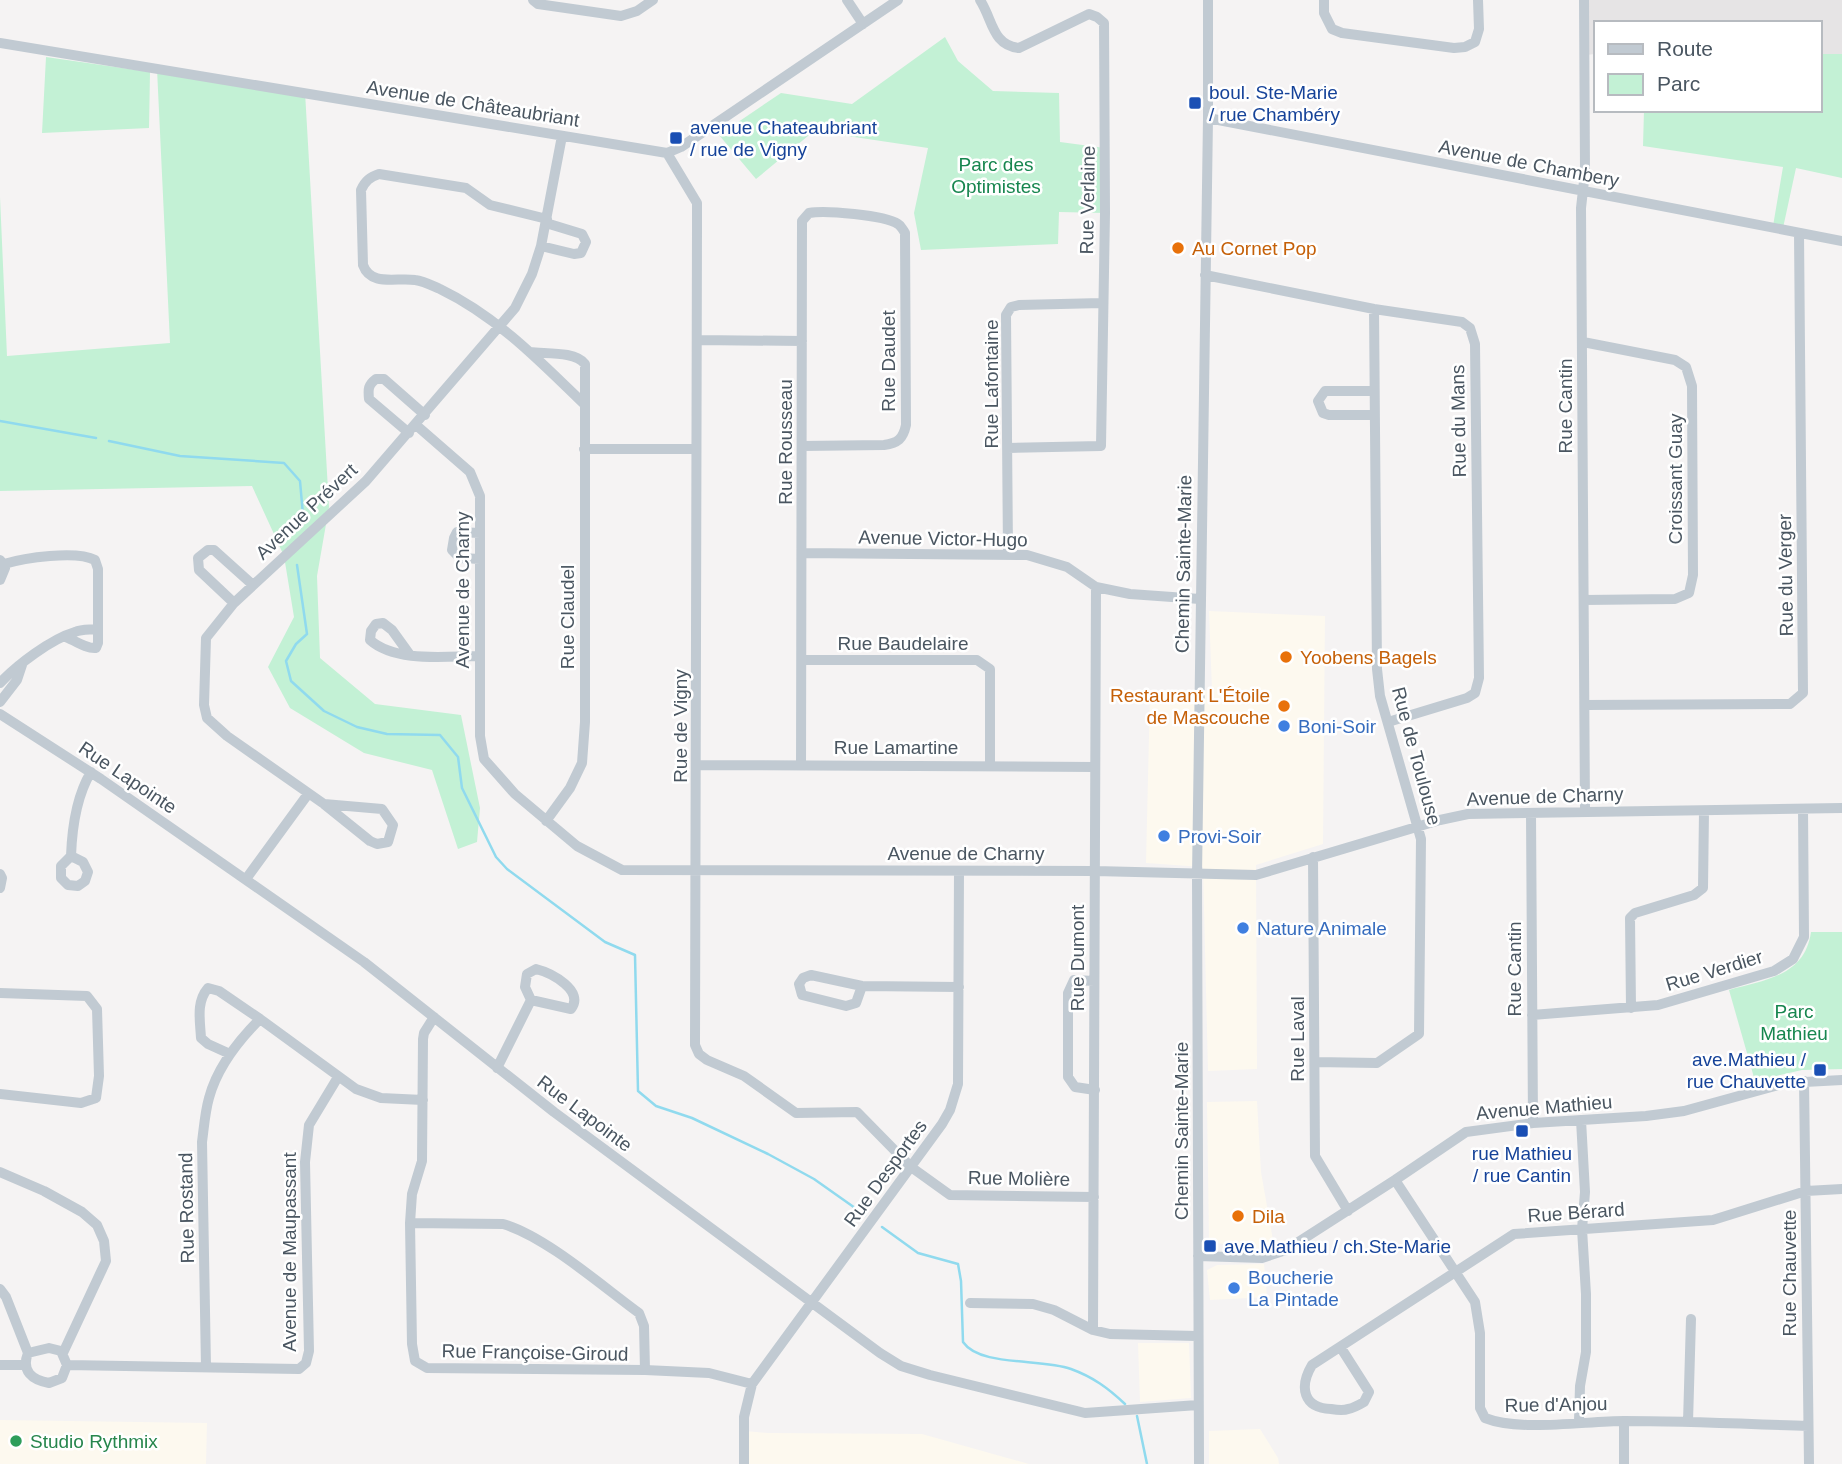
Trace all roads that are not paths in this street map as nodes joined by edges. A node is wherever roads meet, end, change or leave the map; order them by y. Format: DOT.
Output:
graph roads {
  1 [pos="533,0"];
  2 [pos="653,0"];
  3 [pos="847,0"];
  4 [pos="898,0"];
  5 [pos="980,0"];
  6 [pos="1208,0"];
  7 [pos="1324,0"];
  8 [pos="1478,0"];
  9 [pos="1584,0"];
  10 [pos="863,24"];
  11 [pos="0,43"];
  12 [pos="1208,118"];
  13 [pos="562,136"];
  14 [pos="667,153"];
  15 [pos="1582,189"];
  16 [pos="546,221"];
  17 [pos="899,225"];
  18 [pos="1799,233"];
  19 [pos="1842,241"];
  20 [pos="541,246"];
  21 [pos="1205,275"];
  22 [pos="1102,303"];
  23 [pos="1374,309"];
  24 [pos="500,326"];
  25 [pos="697,340"];
  26 [pos="802,341"];
  27 [pos="1583,342"];
  28 [pos="530,352"];
  29 [pos="1374,391"];
  30 [pos="583,403"];
  31 [pos="425,415"];
  32 [pos="1374,415"];
  33 [pos="412,429"];
  34 [pos="802,446"];
  35 [pos="1008,448"];
  36 [pos="584,449"];
  37 [pos="696,449"];
  38 [pos="480,533"];
  39 [pos="803,553"];
  40 [pos="1008,553"];
  41 [pos="480,559"];
  42 [pos="2,562"];
  43 [pos="0,580"];
  44 [pos="253,584"];
  45 [pos="1096,587"];
  46 [pos="1200,599"];
  47 [pos="1584,600"];
  48 [pos="234,603"];
  49 [pos="97,629"];
  50 [pos="64,636"];
  51 [pos="410,655"];
  52 [pos="479,656"];
  53 [pos="802,660"];
  54 [pos="22,665"];
  55 [pos="0,683"];
  56 [pos="0,702"];
  57 [pos="1585,705"];
  58 [pos="0,714"];
  59 [pos="1388,722"];
  60 [pos="698,765"];
  61 [pos="801,765"];
  62 [pos="990,765"];
  63 [pos="1094,767"];
  64 [pos="91,772"];
  65 [pos="308,794"];
  66 [pos="324,804"];
  67 [pos="1842,808"];
  68 [pos="1803,809"];
  69 [pos="1586,811"];
  70 [pos="1704,811"];
  71 [pos="1531,814"];
  72 [pos="546,821"];
  73 [pos="1418,827"];
  74 [pos="71,856"];
  75 [pos="1313,857"];
  76 [pos="695,871"];
  77 [pos="959,871"];
  78 [pos="1096,871"];
  79 [pos="0,874"];
  80 [pos="1198,875"];
  81 [pos="246,879"];
  82 [pos="0,888"];
  83 [pos="1094,981"];
  84 [pos="862,986"];
  85 [pos="959,987"];
  86 [pos="0,992"];
  87 [pos="531,1000"];
  88 [pos="1630,1008"];
  89 [pos="1532,1014"];
  90 [pos="434,1017"];
  91 [pos="260,1019"];
  92 [pos="230,1054"];
  93 [pos="1315,1062"];
  94 [pos="498,1068"];
  95 [pos="338,1077"];
  96 [pos="1842,1080"];
  97 [pos="1804,1081"];
  98 [pos="1095,1090"];
  99 [pos="0,1094"];
  100 [pos="422,1100"];
  101 [pos="1581,1121"];
  102 [pos="1533,1123"];
  103 [pos="911,1167"];
  104 [pos="0,1172"];
  105 [pos="1395,1181"];
  106 [pos="1842,1189"];
  107 [pos="1806,1191"];
  108 [pos="1094,1197"];
  109 [pos="1348,1212"];
  110 [pos="411,1223"];
  111 [pos="1582,1229"];
  112 [pos="1198,1256"];
  113 [pos="1456,1271"];
  114 [pos="0,1289"];
  115 [pos="813,1302"];
  116 [pos="970,1303"];
  117 [pos="1691,1319"];
  118 [pos="1093,1330"];
  119 [pos="1197,1336"];
  120 [pos="1341,1348"];
  121 [pos="28,1353"];
  122 [pos="63,1353"];
  123 [pos="0,1364"];
  124 [pos="25,1365"];
  125 [pos="67,1365"];
  126 [pos="206,1367"];
  127 [pos="645,1370"];
  128 [pos="752,1384"];
  129 [pos="1198,1405"];
  130 [pos="1624,1421"];
  131 [pos="1579,1422"];
  132 [pos="1688,1422"];
  133 [pos="1808,1426"];
  134 [pos="744,1464"];
  135 [pos="1199,1464"];
  136 [pos="1624,1464"];
  137 [pos="1809,1464"];
  1 -- 2 [label="street"];
  3 -- 10 [label="street"];
  4 -- 10 [label="street"];
  5 -- 22 [label="street, Rue Verlaine"];
  6 -- 12 [label="street, Chemin Sainte-Marie"];
  7 -- 8 [label="street"];
  9 -- 15 [label="street, Rue Cantin"];
  10 -- 14 [label="street"];
  11 -- 13 [label="street, Avenue de Châteaubriant"];
  12 -- 15 [label="street, Avenue de Chambery"];
  12 -- 21 [label="street, Chemin Sainte-Marie"];
  13 -- 14 [label="street, Avenue de Châteaubriant"];
  13 -- 16 [label="street, Avenue Prévert"];
  14 -- 25 [label="street, Rue de Vigny"];
  15 -- 18 [label="street, Avenue de Chambery"];
  15 -- 27 [label="street, Rue Cantin"];
  16 -- 20 [label="street, Avenue Prévert"];
  16 -- 20 [label="street"];
  16 -- 24 [label="street"];
  17 -- 26 [label="street, Rue Rousseau"];
  17 -- 34 [label="street, Rue Daudet"];
  18 -- 19 [label="street, Avenue de Chambery"];
  18 -- 57 [label="street, Rue du Verger"];
  20 -- 24 [label="street, Avenue Prévert"];
  21 -- 23 [label="street, Rue du Mans"];
  21 -- 46 [label="street, Chemin Sainte-Marie"];
  22 -- 35 [label="street, Rue Lafontaine"];
  22 -- 35 [label="street, Rue Verlaine"];
  23 -- 29 [label="street, Rue de Toulouse"];
  23 -- 59 [label="street, Rue du Mans"];
  24 -- 28 [label="street"];
  24 -- 31 [label="street, Avenue Prévert"];
  25 -- 26 [label="street"];
  25 -- 37 [label="street, Rue de Vigny"];
  26 -- 34 [label="street, Rue Rousseau"];
  27 -- 47 [label="street, Rue Cantin"];
  27 -- 47 [label="street, Croissant Guay"];
  28 -- 30 [label="street"];
  28 -- 30 [label="street, Rue Claudel"];
  29 -- 32 [label="street, Rue de Toulouse"];
  29 -- 32 [label="street"];
  30 -- 36 [label="street, Rue Claudel"];
  31 -- 33 [label="street, Avenue Prévert"];
  31 -- 33 [label="street, Avenue de Charny"];
  32 -- 59 [label="street, Rue de Toulouse"];
  33 -- 38 [label="street, Avenue de Charny"];
  33 -- 44 [label="street, Avenue Prévert"];
  34 -- 39 [label="street, Rue Rousseau"];
  35 -- 40 [label="street, Rue Lafontaine"];
  36 -- 37 [label="street"];
  36 -- 72 [label="street, Rue Claudel"];
  37 -- 60 [label="street, Rue de Vigny"];
  38 -- 41 [label="street, Avenue de Charny"];
  38 -- 41 [label="street"];
  39 -- 40 [label="street, Avenue Victor-Hugo"];
  39 -- 53 [label="street, Rue Rousseau"];
  40 -- 45 [label="street, Avenue Victor-Hugo"];
  41 -- 52 [label="street, Avenue de Charny"];
  42 -- 43 [label="street"];
  42 -- 49 [label="street"];
  44 -- 48 [label="street, Avenue Prévert"];
  44 -- 48 [label="street"];
  45 -- 46 [label="street, Avenue Victor-Hugo"];
  45 -- 63 [label="street, Rue Dumont"];
  46 -- 80 [label="street, Chemin Sainte-Marie"];
  47 -- 57 [label="street, Rue Cantin"];
  48 -- 65 [label="street, Avenue Prévert"];
  49 -- 50 [label="street"];
  49 -- 50 [label="street"];
  50 -- 54 [label="street"];
  51 -- 52 [label="street"];
  52 -- 72 [label="street, Avenue de Charny"];
  53 -- 61 [label="street, Rue Rousseau"];
  53 -- 62 [label="street, Rue Baudelaire"];
  54 -- 55 [label="street"];
  54 -- 56 [label="street"];
  57 -- 69 [label="street, Rue Cantin"];
  58 -- 64 [label="street, Rue Lapointe"];
  59 -- 73 [label="street, Rue de Toulouse"];
  60 -- 61 [label="street, Rue Lamartine"];
  60 -- 76 [label="street, Rue de Vigny"];
  61 -- 62 [label="street, Rue Lamartine"];
  62 -- 63 [label="street, Rue Lamartine"];
  63 -- 78 [label="street, Rue Dumont"];
  64 -- 74 [label="street"];
  64 -- 81 [label="street, Rue Lapointe"];
  65 -- 66 [label="street"];
  65 -- 81 [label="street"];
  66 -- 66 [label="street"];
  67 -- 68 [label="street, Avenue de Charny"];
  68 -- 70 [label="street, Avenue de Charny"];
  68 -- 88 [label="street, Rue Verdier"];
  69 -- 70 [label="street, Avenue de Charny"];
  69 -- 71 [label="street, Avenue de Charny"];
  70 -- 88 [label="street"];
  71 -- 73 [label="street, Avenue de Charny"];
  71 -- 89 [label="street, Rue Cantin"];
  72 -- 76 [label="street, Avenue de Charny"];
  73 -- 75 [label="street, Avenue de Charny"];
  73 -- 93 [label="street, Rue de Toulouse"];
  75 -- 80 [label="street, Avenue de Charny"];
  75 -- 93 [label="street, Rue Laval"];
  76 -- 77 [label="street, Avenue de Charny"];
  76 -- 103 [label="street, Rue de Vigny"];
  77 -- 78 [label="street, Avenue de Charny"];
  77 -- 85 [label="street, Rue Desportes"];
  78 -- 80 [label="street, Avenue de Charny"];
  78 -- 83 [label="street, Rue Dumont"];
  79 -- 82 [label="street"];
  80 -- 112 [label="street, Chemin Sainte-Marie"];
  81 -- 90 [label="street, Rue Lapointe"];
  83 -- 98 [label="street, Rue Dumont"];
  83 -- 98 [label="street"];
  84 -- 84 [label="street"];
  84 -- 85 [label="street"];
  85 -- 103 [label="street, Rue Desportes"];
  86 -- 99 [label="street"];
  87 -- 87 [label="street"];
  87 -- 94 [label="street"];
  88 -- 89 [label="street, Rue Verdier"];
  89 -- 102 [label="street, Rue Cantin"];
  90 -- 94 [label="street, Rue Lapointe"];
  90 -- 100 [label="street, Rue Françoise-Giroud"];
  91 -- 92 [label="street, Rue Rostand"];
  91 -- 92 [label="street"];
  91 -- 95 [label="street"];
  92 -- 126 [label="street, Rue Rostand"];
  93 -- 109 [label="street, Rue Laval"];
  94 -- 115 [label="street, Rue Lapointe"];
  95 -- 100 [label="street"];
  95 -- 126 [label="street, Avenue de Maupassant"];
  96 -- 97 [label="street, Avenue Mathieu"];
  97 -- 101 [label="street, Avenue Mathieu"];
  97 -- 107 [label="street, Rue Chauvette"];
  98 -- 108 [label="street, Rue Dumont"];
  100 -- 110 [label="street, Rue Françoise-Giroud"];
  101 -- 102 [label="street, Avenue Mathieu"];
  101 -- 111 [label="street"];
  102 -- 105 [label="street, Avenue Mathieu"];
  103 -- 108 [label="street, Rue Molière"];
  103 -- 115 [label="street, Rue Desportes"];
  104 -- 122 [label="street"];
  105 -- 109 [label="street, Avenue Mathieu"];
  105 -- 113 [label="street, Rue d'Anjou"];
  106 -- 107 [label="street, Rue Bérard"];
  107 -- 111 [label="street, Rue Bérard"];
  107 -- 133 [label="street, Rue Chauvette"];
  108 -- 118 [label="street, Rue Dumont"];
  109 -- 112 [label="street, Avenue Mathieu"];
  110 -- 127 [label="street"];
  110 -- 127 [label="street, Rue Françoise-Giroud"];
  111 -- 113 [label="street, Rue Bérard"];
  111 -- 131 [label="street"];
  112 -- 119 [label="street, Chemin Sainte-Marie"];
  113 -- 120 [label="street, Rue Bérard"];
  113 -- 131 [label="street, Rue d'Anjou"];
  114 -- 121 [label="street"];
  115 -- 128 [label="street, Rue Desportes"];
  115 -- 129 [label="street, Rue Lapointe"];
  116 -- 118 [label="street"];
  117 -- 132 [label="street"];
  118 -- 119 [label="street"];
  119 -- 129 [label="street, Chemin Sainte-Marie"];
  120 -- 120 [label="street, Rue Bérard"];
  121 -- 122 [label="street"];
  121 -- 124 [label="street"];
  122 -- 125 [label="street"];
  123 -- 124 [label="street"];
  124 -- 125 [label="street"];
  125 -- 126 [label="street, Avenue de Maupassant"];
  127 -- 128 [label="street, Rue Françoise-Giroud"];
  128 -- 134 [label="street, Rue Desportes"];
  129 -- 135 [label="street, Chemin Sainte-Marie"];
  130 -- 131 [label="street, Rue d'Anjou"];
  130 -- 132 [label="street, Rue d'Anjou"];
  130 -- 136 [label="street"];
  132 -- 133 [label="street, Rue d'Anjou"];
  133 -- 137 [label="street, Rue Chauvette"];
}
